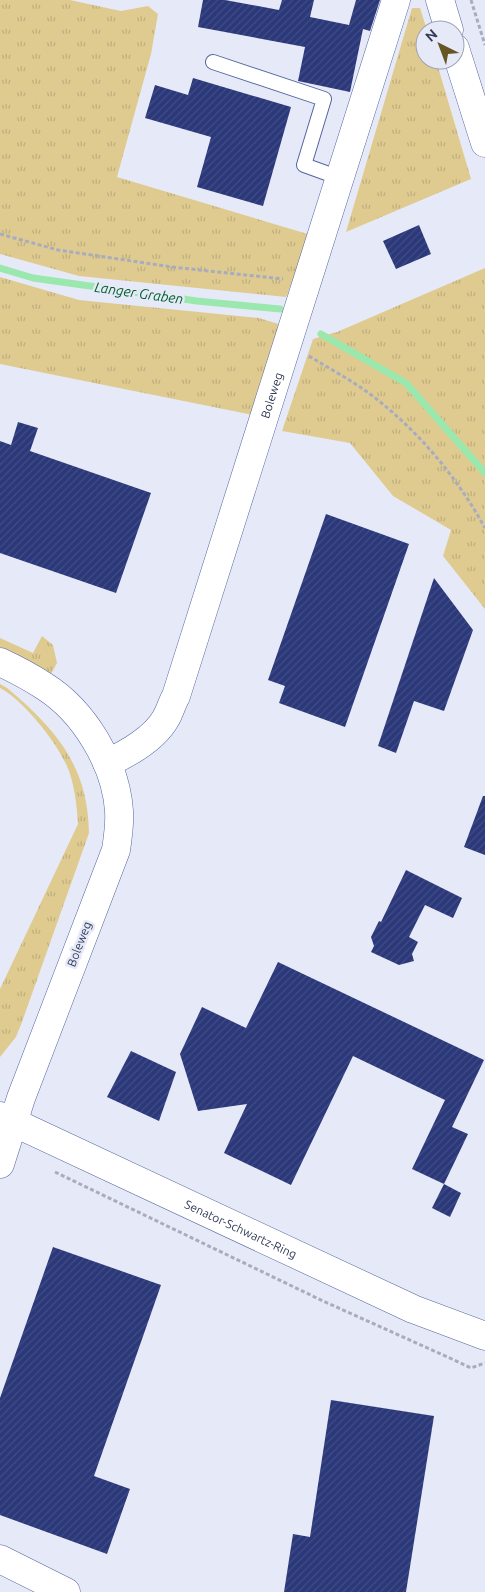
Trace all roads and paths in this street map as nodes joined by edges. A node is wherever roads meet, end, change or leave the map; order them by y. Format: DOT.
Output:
graph roads {
  1 [pos="396,0"];
  2 [pos="440,0"];
  3 [pos="471,0"];
  4 [pos="446,20"];
  5 [pos="485,46"];
  6 [pos="214,62"];
  7 [pos="462,70"];
  8 [pos="485,143"];
  9 [pos="340,178"];
  10 [pos="0,234"];
  11 [pos="308,280"];
  12 [pos="288,344"];
  13 [pos="485,528"];
  14 [pos="0,662"];
  15 [pos="107,763"];
  16 [pos="7,1120"];
  17 [pos="0,1164"];
  18 [pos="47,1168"];
  19 [pos="485,1336"];
  20 [pos="485,1363"];
  21 [pos="0,1559"];
  22 [pos="66,1592"];
  1 -- 9 [label="street, Boleweg"];
  2 -- 4 [label="street"];
  3 -- 5 [label="path"];
  6 -- 9 [label="lane"];
  7 -- 8 [label="street"];
  9 -- 11 [label="street, Boleweg"];
  10 -- 11 [label="path"];
  11 -- 12 [label="street, Boleweg"];
  12 -- 13 [label="path"];
  12 -- 15 [label="street, Boleweg"];
  14 -- 15 [label="street, Boleweg"];
  15 -- 16 [label="street, Boleweg"];
  16 -- 17 [label="street, Boleweg"];
  16 -- 19 [label="street, Senator-Schwartz-Ring"];
  18 -- 20 [label="path"];
  21 -- 22 [label="street"];
}
